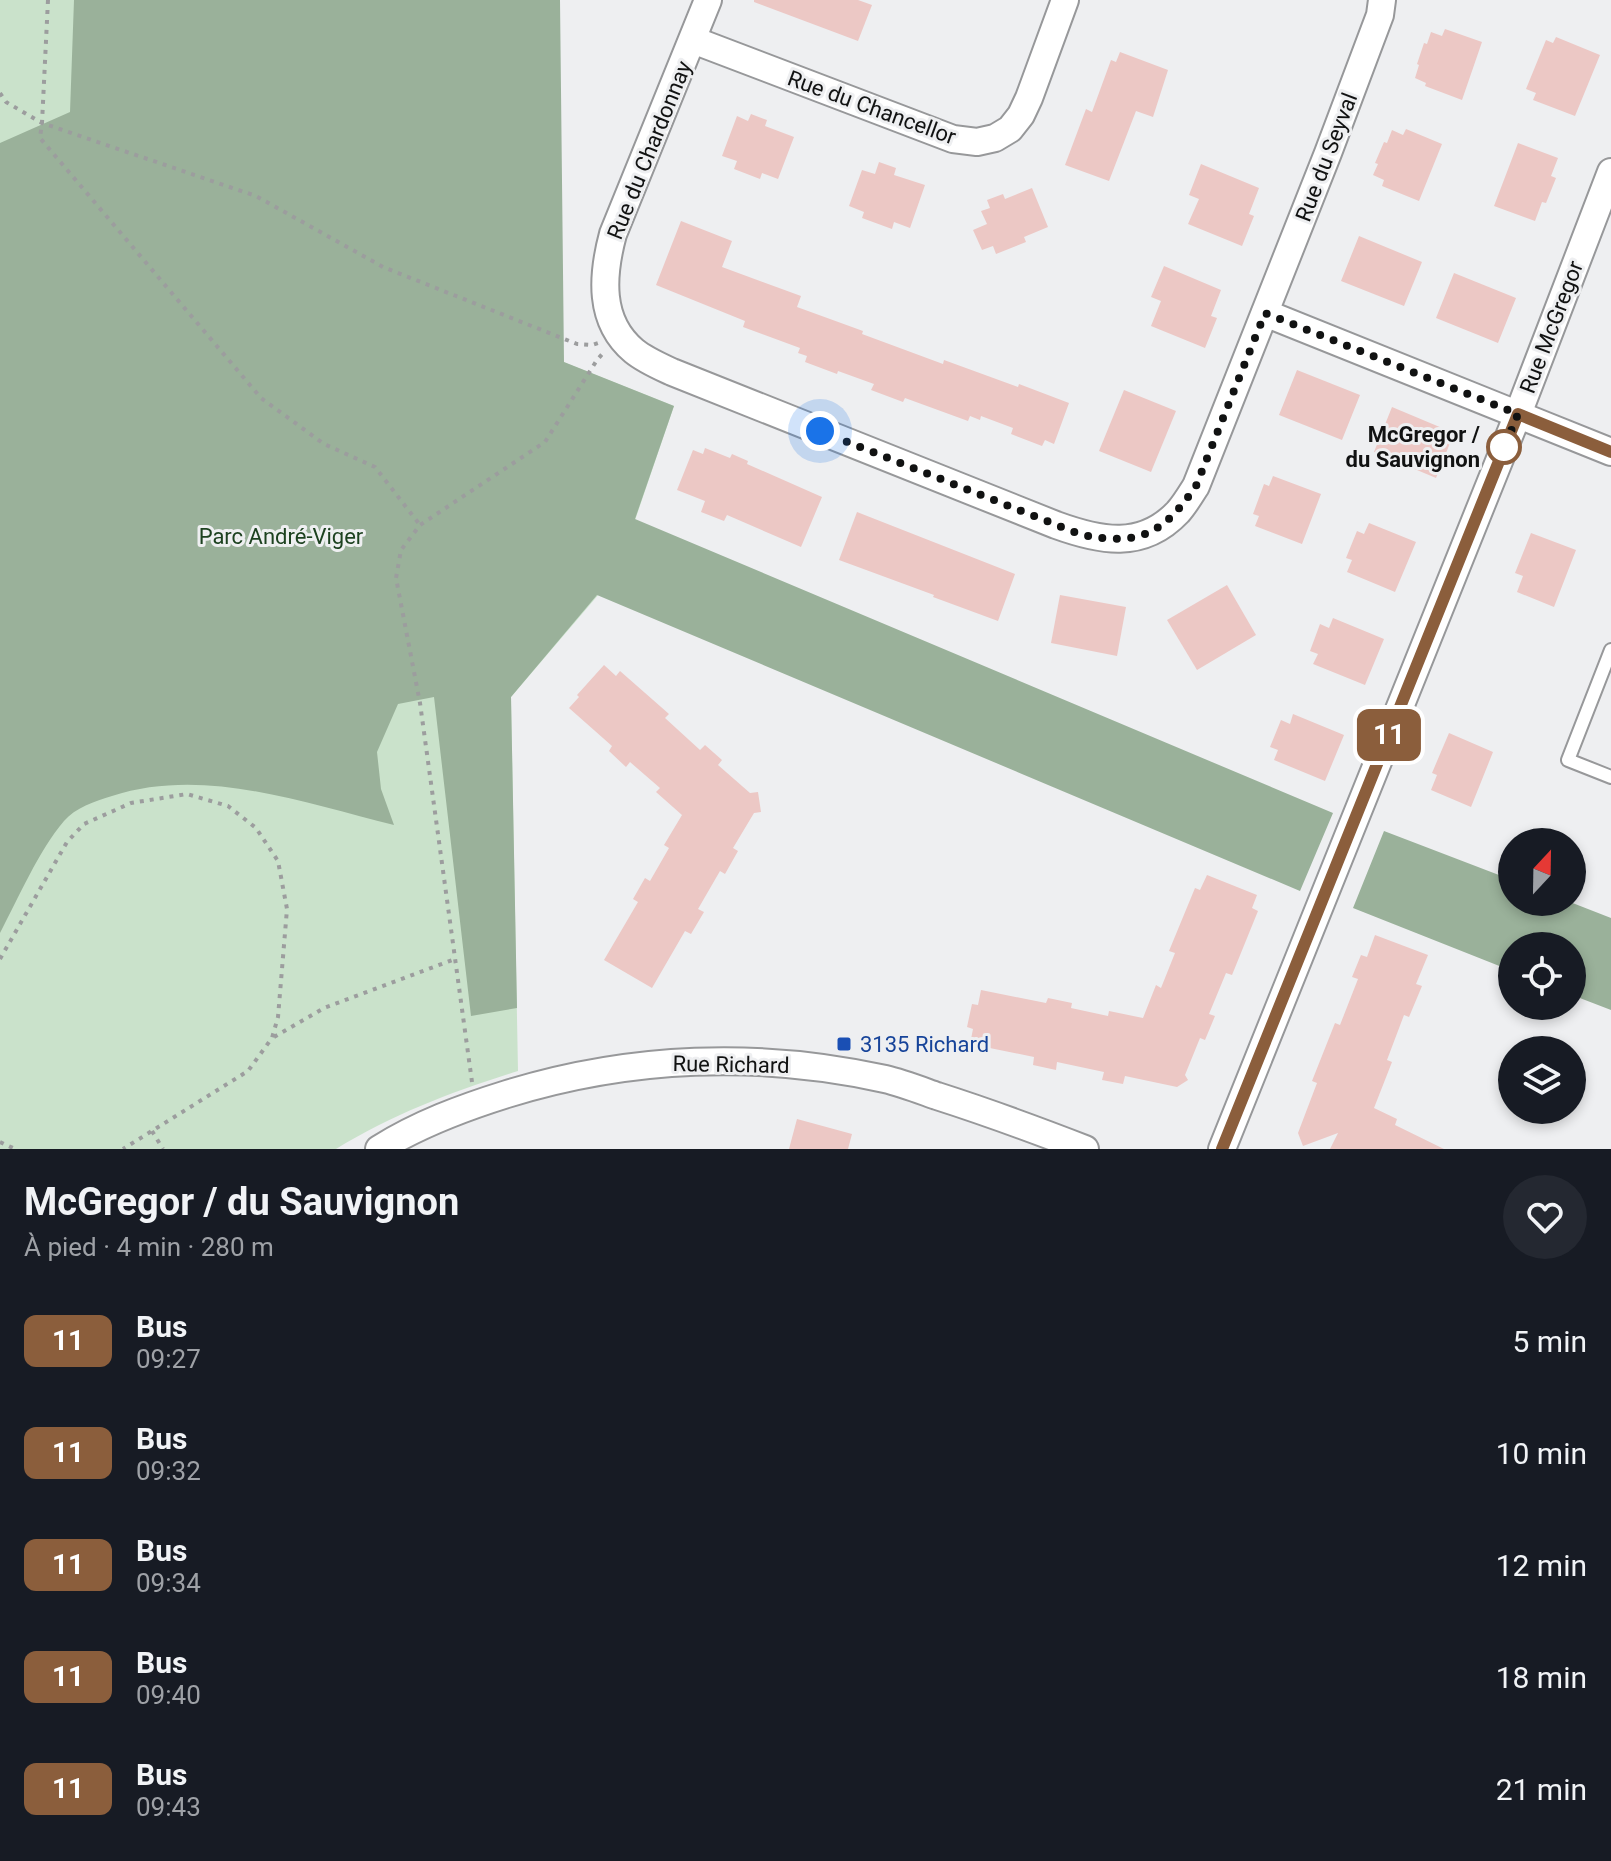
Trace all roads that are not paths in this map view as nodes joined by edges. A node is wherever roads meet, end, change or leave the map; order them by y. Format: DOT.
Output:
graph roads {
  1 [pos="708,0"];
  2 [pos="1065,0"];
  3 [pos="1382,0"];
  4 [pos="693,40"];
  5 [pos="1611,172"];
  6 [pos="1265,313"];
  7 [pos="1518,414"];
  8 [pos="1611,452"];
  9 [pos="1611,650"];
  10 [pos="1611,777"];
  11 [pos="379,1149"];
  12 [pos="1085,1149"];
  13 [pos="1222,1149"];
  1 -- 4 [label="street, Rue du Chardonnay"];
  2 -- 4 [label="street, Rue du Chancellor"];
  3 -- 6 [label="street, Rue du Seyval"];
  4 -- 6 [label="street, Rue du Chardonnay"];
  5 -- 7 [label="street, Rue McGregor"];
  6 -- 7 [label="street"];
  7 -- 8 [label="street"];
  7 -- 13 [label="street, Rue McGregor"];
  9 -- 10 [label="lane"];
  11 -- 12 [label="street, Rue Richard"];
}
